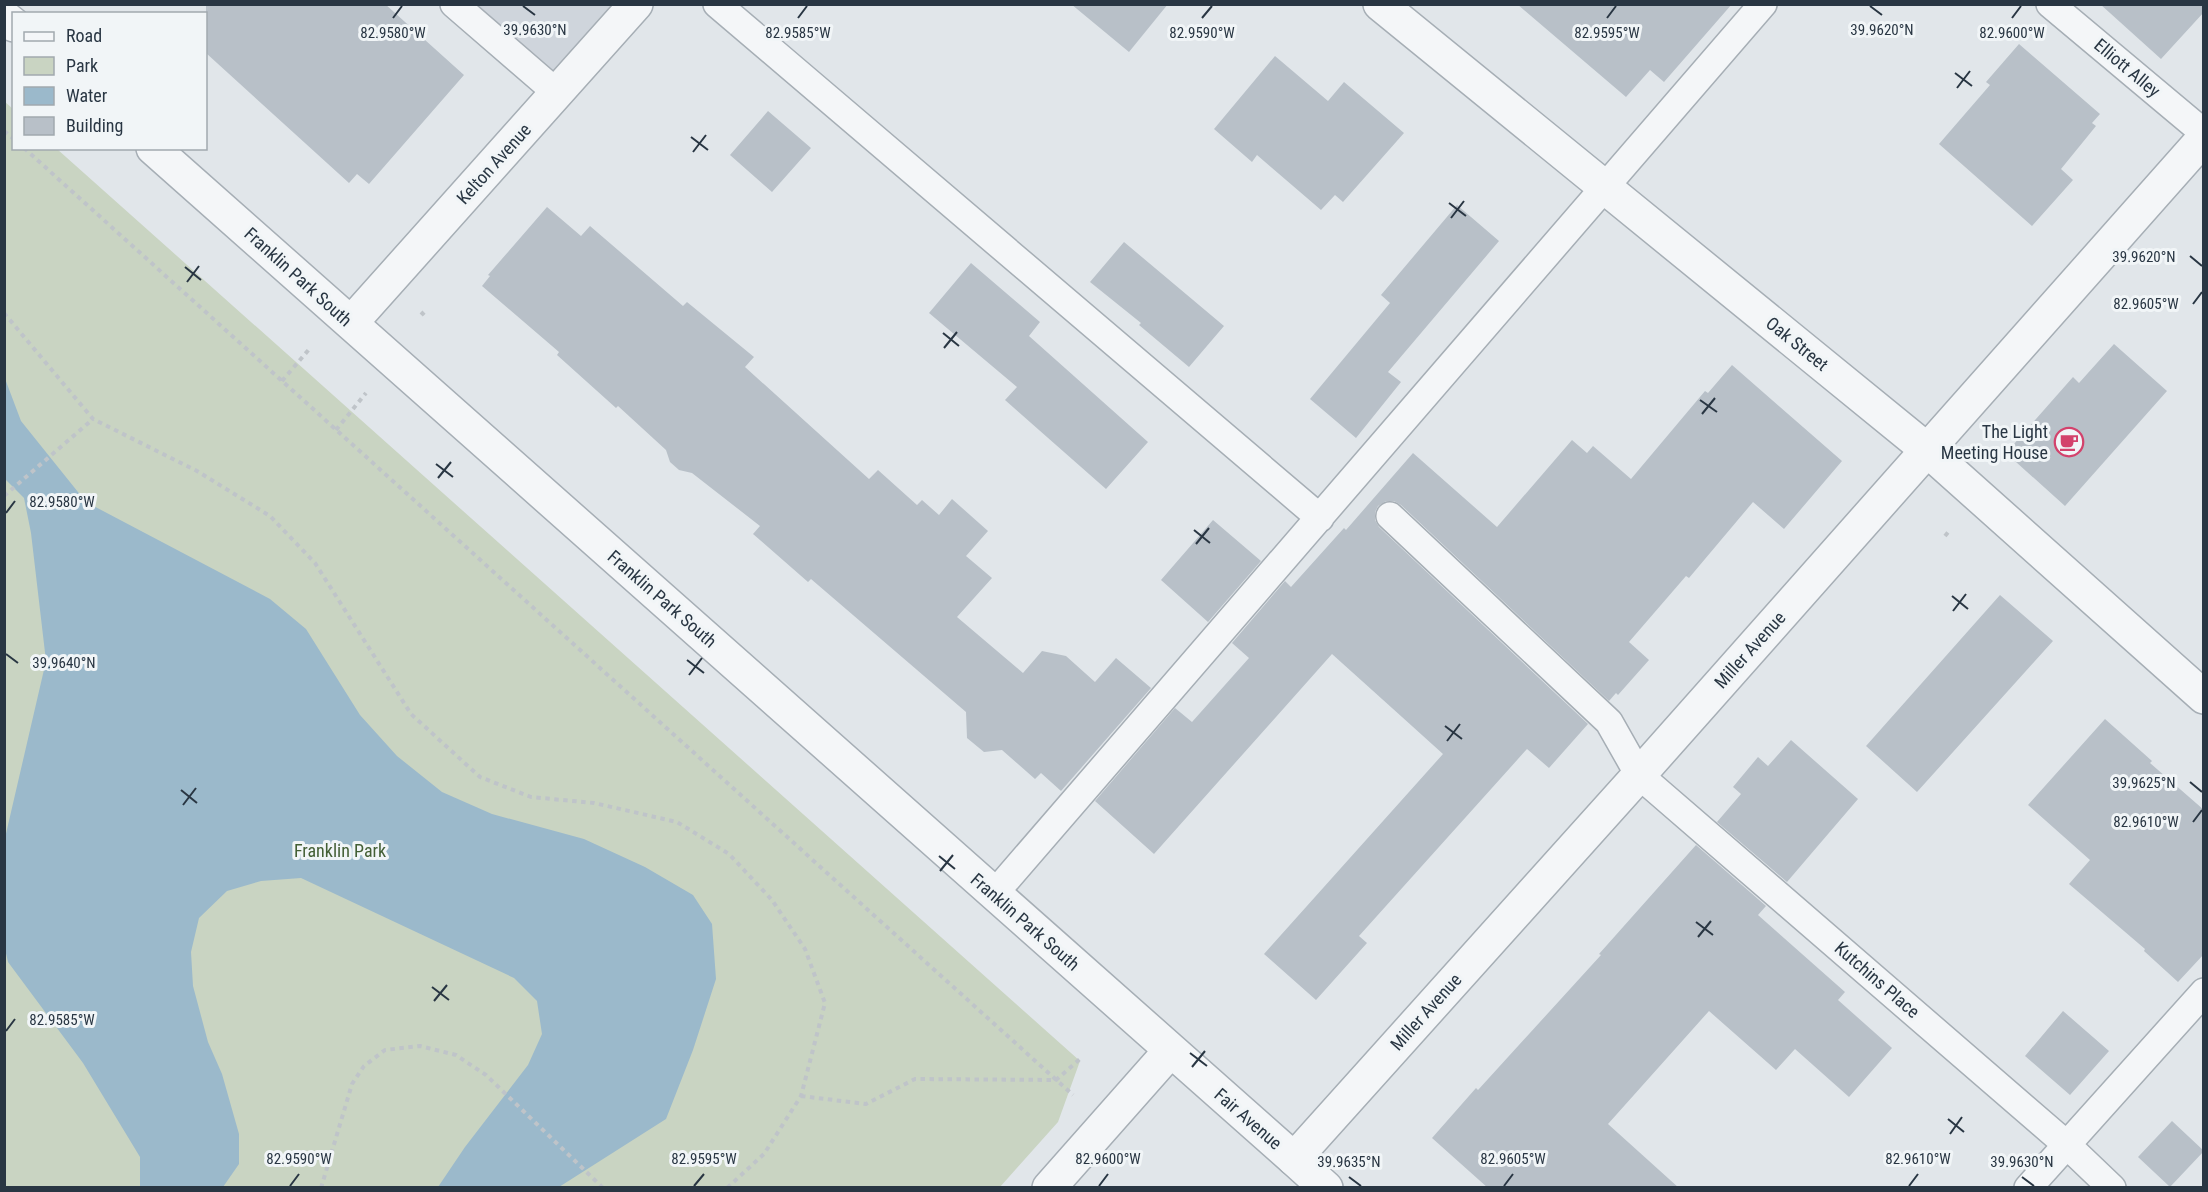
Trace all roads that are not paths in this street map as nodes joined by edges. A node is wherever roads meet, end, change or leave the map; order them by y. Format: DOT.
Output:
graph roads {
  1 [pos="454,4"];
  2 [pos="636,4"];
  3 [pos="717,4"];
  4 [pos="1380,4"];
  5 [pos="1763,4"];
  6 [pos="2050,4"];
  7 [pos="557,93"];
  8 [pos="2204,133"];
  9 [pos="2204,138"];
  10 [pos="155,150"];
  11 [pos="1605,187"];
  12 [pos="351,324"];
  13 [pos="1926,449"];
  14 [pos="1390,516"];
  15 [pos="1320,518"];
  16 [pos="2204,697"];
  17 [pos="1639,775"];
  18 [pos="994,894"];
  19 [pos="2204,992"];
  20 [pos="1170,1050"];
  21 [pos="2067,1145"];
  22 [pos="1294,1159"];
  23 [pos="1049,1188"];
  24 [pos="1326,1188"];
  25 [pos="2028,1188"];
  26 [pos="2112,1188"];
  1 -- 7 [label="lane"];
  2 -- 7 [label="street, Kelton Avenue"];
  3 -- 15 [label="lane"];
  4 -- 11 [label="street, Oak Street"];
  5 -- 11 [label="lane"];
  6 -- 8 [label="lane, Elliott Alley"];
  7 -- 12 [label="street, Kelton Avenue"];
  9 -- 13 [label="street, Miller Avenue"];
  10 -- 12 [label="street, Franklin Park South"];
  11 -- 13 [label="street, Oak Street"];
  11 -- 15 [label="lane"];
  12 -- 18 [label="street, Franklin Park South"];
  13 -- 16 [label="street, Oak Street"];
  13 -- 17 [label="street, Miller Avenue"];
  14 -- 17 [label="lane, Kutchins Place"];
  15 -- 18 [label="lane"];
  17 -- 21 [label="lane, Kutchins Place"];
  17 -- 22 [label="street, Miller Avenue"];
  18 -- 20 [label="street, Franklin Park South"];
  19 -- 21 [label="lane"];
  20 -- 22 [label="street, Fair Avenue"];
  20 -- 23 [label="street"];
  21 -- 25 [label="lane"];
  21 -- 26 [label="lane, Kutchins Place"];
  22 -- 24 [label="street, Fair Avenue"];
}
